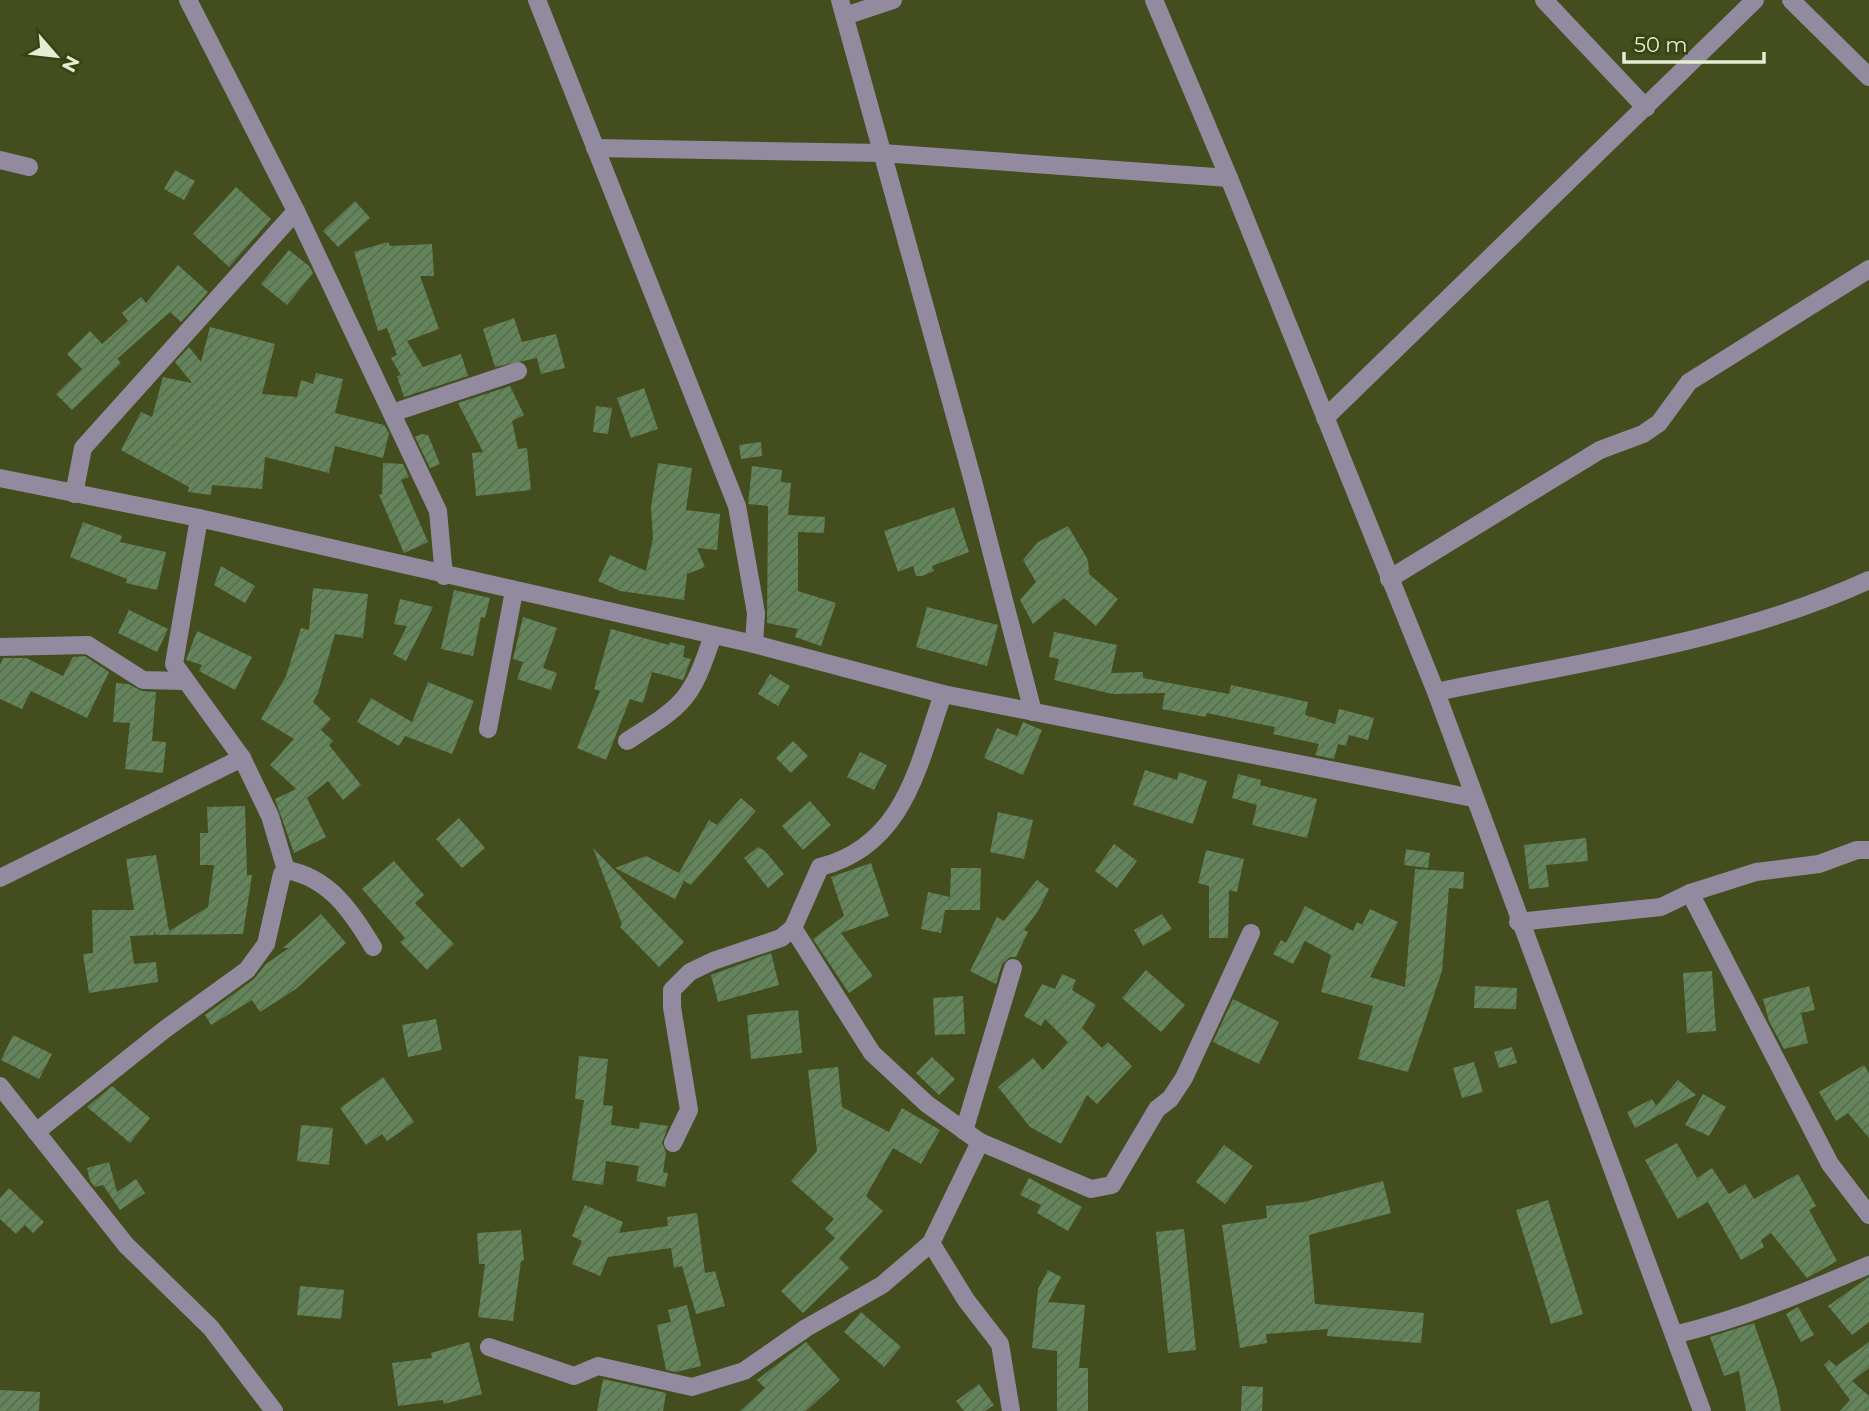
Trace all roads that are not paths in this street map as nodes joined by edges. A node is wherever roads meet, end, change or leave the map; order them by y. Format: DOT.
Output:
graph roads {
  1 [pos="188,0"];
  2 [pos="537,0"];
  3 [pos="893,0"];
  4 [pos="1154,0"];
  5 [pos="1544,0"];
  6 [pos="1755,0"];
  7 [pos="1791,0"];
  8 [pos="842,8"];
  9 [pos="1869,77"];
  10 [pos="1646,108"];
  11 [pos="595,148"];
  12 [pos="882,153"];
  13 [pos="0,160"];
  14 [pos="29,167"];
  15 [pos="1229,178"];
  16 [pos="296,211"];
  17 [pos="1869,270"];
  18 [pos="517,371"];
  19 [pos="392,413"];
  20 [pos="1325,418"];
  21 [pos="0,478"];
  22 [pos="74,494"];
  23 [pos="200,518"];
  24 [pos="444,576"];
  25 [pos="1389,579"];
  26 [pos="1869,580"];
  27 [pos="514,591"];
  28 [pos="713,635"];
  29 [pos="754,644"];
  30 [pos="0,647"];
  31 [pos="183,681"];
  32 [pos="1436,692"];
  33 [pos="943,694"];
  34 [pos="1033,712"];
  35 [pos="488,729"];
  36 [pos="627,741"];
  37 [pos="242,758"];
  38 [pos="1473,798"];
  39 [pos="1869,850"];
  40 [pos="286,870"];
  41 [pos="0,878"];
  42 [pos="1690,893"];
  43 [pos="1518,922"];
  44 [pos="793,928"];
  45 [pos="1251,933"];
  46 [pos="373,947"];
  47 [pos="1013,968"];
  48 [pos="0,1086"];
  49 [pos="964,1131"];
  50 [pos="36,1132"];
  51 [pos="980,1142"];
  52 [pos="673,1143"];
  53 [pos="1869,1215"];
  54 [pos="931,1243"];
  55 [pos="1869,1265"];
  56 [pos="1674,1335"];
  57 [pos="489,1347"];
  58 [pos="274,1411"];
  59 [pos="1011,1411"];
  60 [pos="1702,1411"];
  1 -- 16 [label="street"];
  2 -- 11 [label="street"];
  3 -- 8 [label="street"];
  4 -- 15 [label="street"];
  5 -- 10 [label="street"];
  6 -- 10 [label="street"];
  7 -- 9 [label="street"];
  8 -- 12 [label="street"];
  10 -- 20 [label="street"];
  11 -- 12 [label="street"];
  11 -- 29 [label="street"];
  12 -- 15 [label="street"];
  12 -- 34 [label="street"];
  13 -- 14 [label="street"];
  15 -- 20 [label="street"];
  16 -- 19 [label="street"];
  16 -- 22 [label="street"];
  17 -- 25 [label="street"];
  18 -- 19 [label="street"];
  19 -- 24 [label="street"];
  20 -- 25 [label="street"];
  21 -- 22 [label="street"];
  22 -- 23 [label="street"];
  23 -- 24 [label="street"];
  23 -- 31 [label="street"];
  24 -- 27 [label="street"];
  25 -- 32 [label="street"];
  26 -- 32 [label="street"];
  27 -- 28 [label="street"];
  27 -- 35 [label="street"];
  28 -- 29 [label="street"];
  28 -- 36 [label="street"];
  29 -- 33 [label="street"];
  30 -- 31 [label="street"];
  31 -- 37 [label="street"];
  32 -- 38 [label="street"];
  33 -- 34 [label="street"];
  33 -- 44 [label="street"];
  34 -- 38 [label="street"];
  37 -- 40 [label="street"];
  37 -- 41 [label="street"];
  38 -- 43 [label="street"];
  39 -- 42 [label="street"];
  40 -- 46 [label="street"];
  40 -- 50 [label="street"];
  42 -- 43 [label="street"];
  42 -- 53 [label="street"];
  43 -- 56 [label="street"];
  44 -- 49 [label="street"];
  44 -- 52 [label="street"];
  45 -- 51 [label="street"];
  47 -- 49 [label="street"];
  48 -- 50 [label="street"];
  49 -- 51 [label="street"];
  50 -- 58 [label="street"];
  51 -- 54 [label="street"];
  54 -- 57 [label="street"];
  54 -- 59 [label="street"];
  55 -- 56 [label="street"];
  56 -- 60 [label="street"];
}
